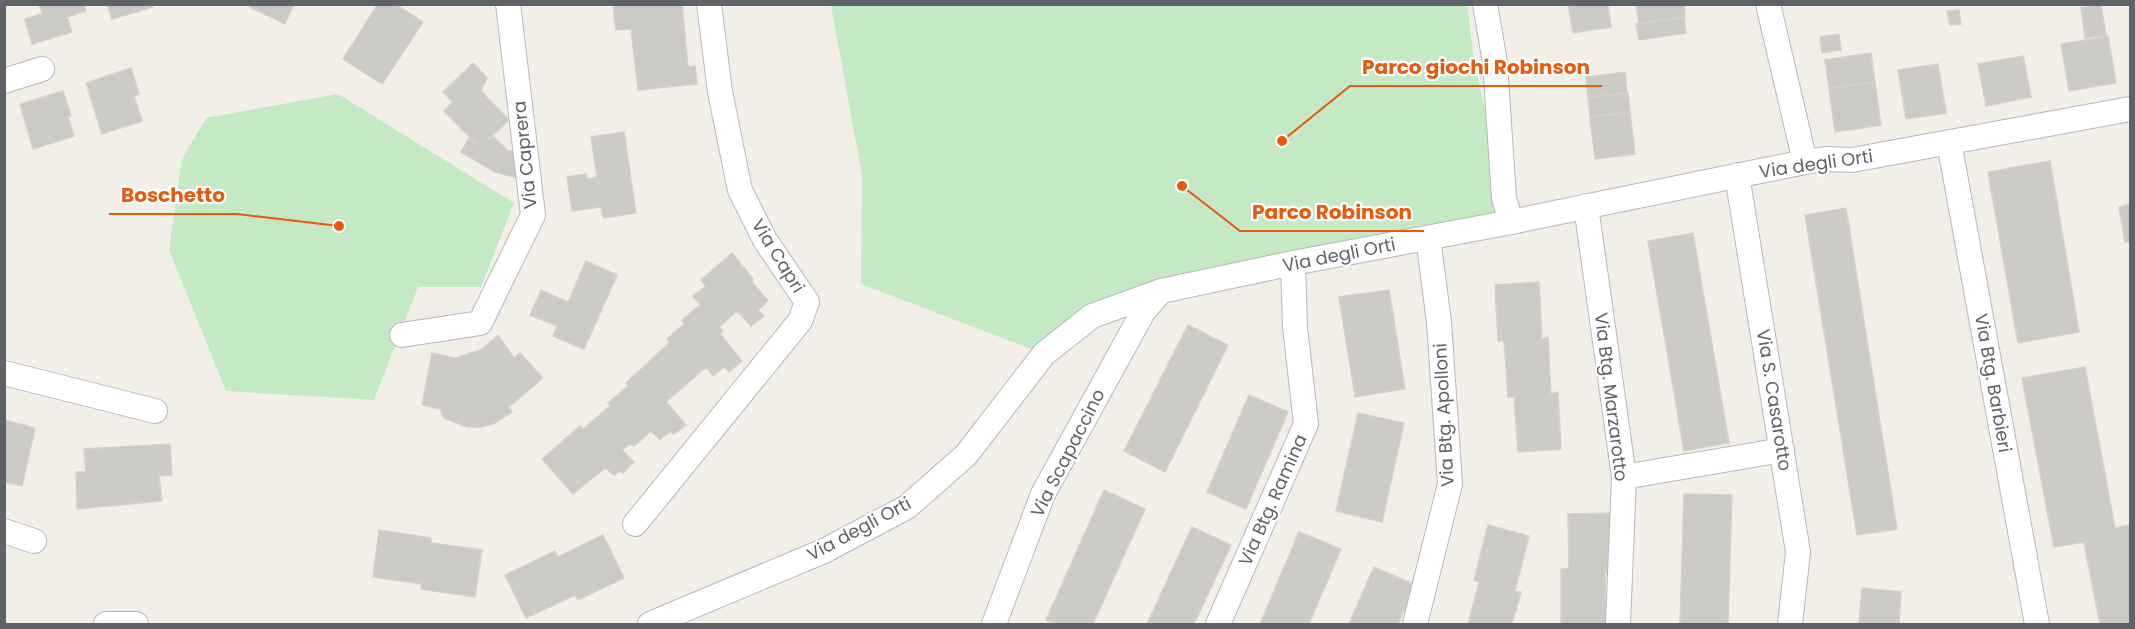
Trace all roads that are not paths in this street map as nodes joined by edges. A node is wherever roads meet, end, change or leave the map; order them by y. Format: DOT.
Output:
graph roads {
  1 [pos="508,4"];
  2 [pos="709,4"];
  3 [pos="1485,4"];
  4 [pos="1768,4"];
  5 [pos="42,69"];
  6 [pos="4,81"];
  7 [pos="2130,109"];
  8 [pos="1949,142"];
  9 [pos="1805,162"];
  10 [pos="1737,175"];
  11 [pos="1586,206"];
  12 [pos="1511,222"];
  13 [pos="1428,238"];
  14 [pos="1293,263"];
  15 [pos="1161,291"];
  16 [pos="402,335"];
  17 [pos="4,373"];
  18 [pos="155,411"];
  19 [pos="1782,450"];
  20 [pos="1624,477"];
  21 [pos="634,524"];
  22 [pos="4,531"];
  23 [pos="34,541"];
  24 [pos="106,624"];
  25 [pos="136,624"];
  26 [pos="650,624"];
  27 [pos="994,624"];
  28 [pos="1218,624"];
  29 [pos="1415,624"];
  30 [pos="1618,624"];
  31 [pos="1790,624"];
  32 [pos="2037,624"];
  1 -- 16 [label="street, Via Caprera"];
  2 -- 21 [label="street, Via Capri"];
  3 -- 12 [label="street"];
  4 -- 9 [label="street"];
  5 -- 6 [label="street"];
  7 -- 8 [label="street, Via degli Orti"];
  8 -- 9 [label="street, Via degli Orti"];
  8 -- 32 [label="street, Via Btg. Barbieri"];
  9 -- 10 [label="street, Via degli Orti"];
  10 -- 11 [label="street, Via degli Orti"];
  10 -- 19 [label="street, Via S. Casarotto"];
  11 -- 12 [label="street, Via degli Orti"];
  11 -- 20 [label="street, Via Btg. Marzarotto"];
  12 -- 13 [label="street, Via degli Orti"];
  13 -- 14 [label="street, Via degli Orti"];
  13 -- 29 [label="street, Via Btg. Apolloni"];
  14 -- 15 [label="street, Via degli Orti"];
  14 -- 28 [label="street, Via Btg. Ramina"];
  15 -- 26 [label="street, Via degli Orti"];
  15 -- 27 [label="street, Via Scapaccino"];
  17 -- 18 [label="street"];
  19 -- 20 [label="street"];
  19 -- 31 [label="street, Via S. Casarotto"];
  20 -- 30 [label="street, Via Btg. Marzarotto"];
  22 -- 23 [label="street"];
  24 -- 25 [label="street"];
}
